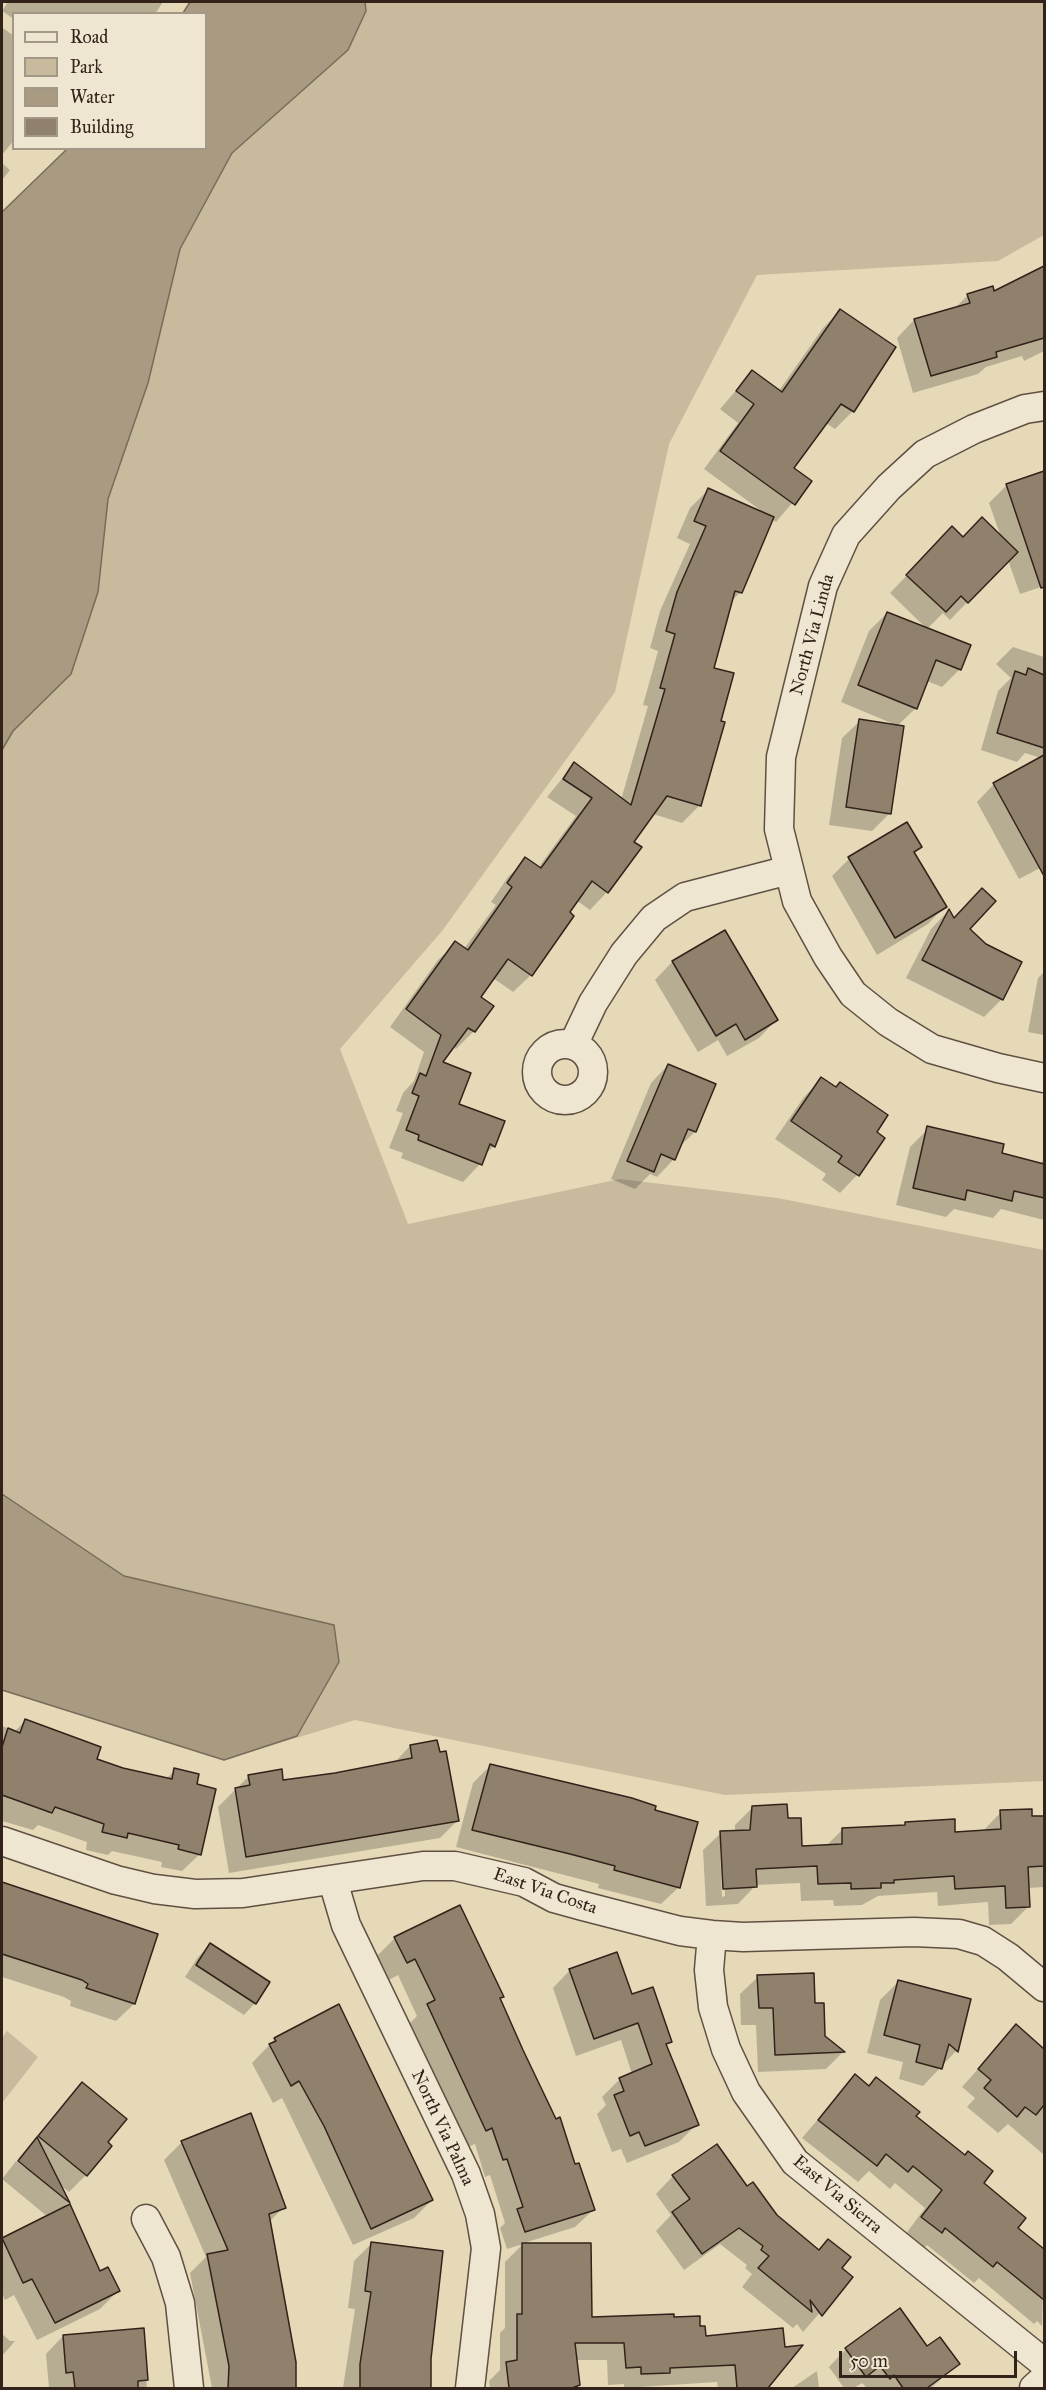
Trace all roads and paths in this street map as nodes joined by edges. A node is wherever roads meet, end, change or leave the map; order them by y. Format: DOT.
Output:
graph roads {
  1 [pos="1044,406"];
  2 [pos="789,870"];
  3 [pos="573,1045"];
  4 [pos="1044,1077"];
  5 [pos="2,1841"];
  6 [pos="333,1881"];
  7 [pos="712,1935"];
  8 [pos="1044,1987"];
  9 [pos="146,2218"];
  10 [pos="1044,2363"];
  11 [pos="1044,2379"];
  12 [pos="189,2388"];
  13 [pos="470,2388"];
  14 [pos="1034,2388"];
  1 -- 2 [label="street, North Via Linda"];
  2 -- 3 [label="street"];
  2 -- 4 [label="street, North Via Linda"];
  5 -- 6 [label="street, East Via Costa"];
  6 -- 7 [label="street, East Via Costa"];
  6 -- 13 [label="street, North Via Palma"];
  7 -- 8 [label="street, East Via Costa"];
  7 -- 10 [label="street, East Via Sierra"];
  9 -- 12 [label="street"];
  11 -- 14 [label="street"];
}
